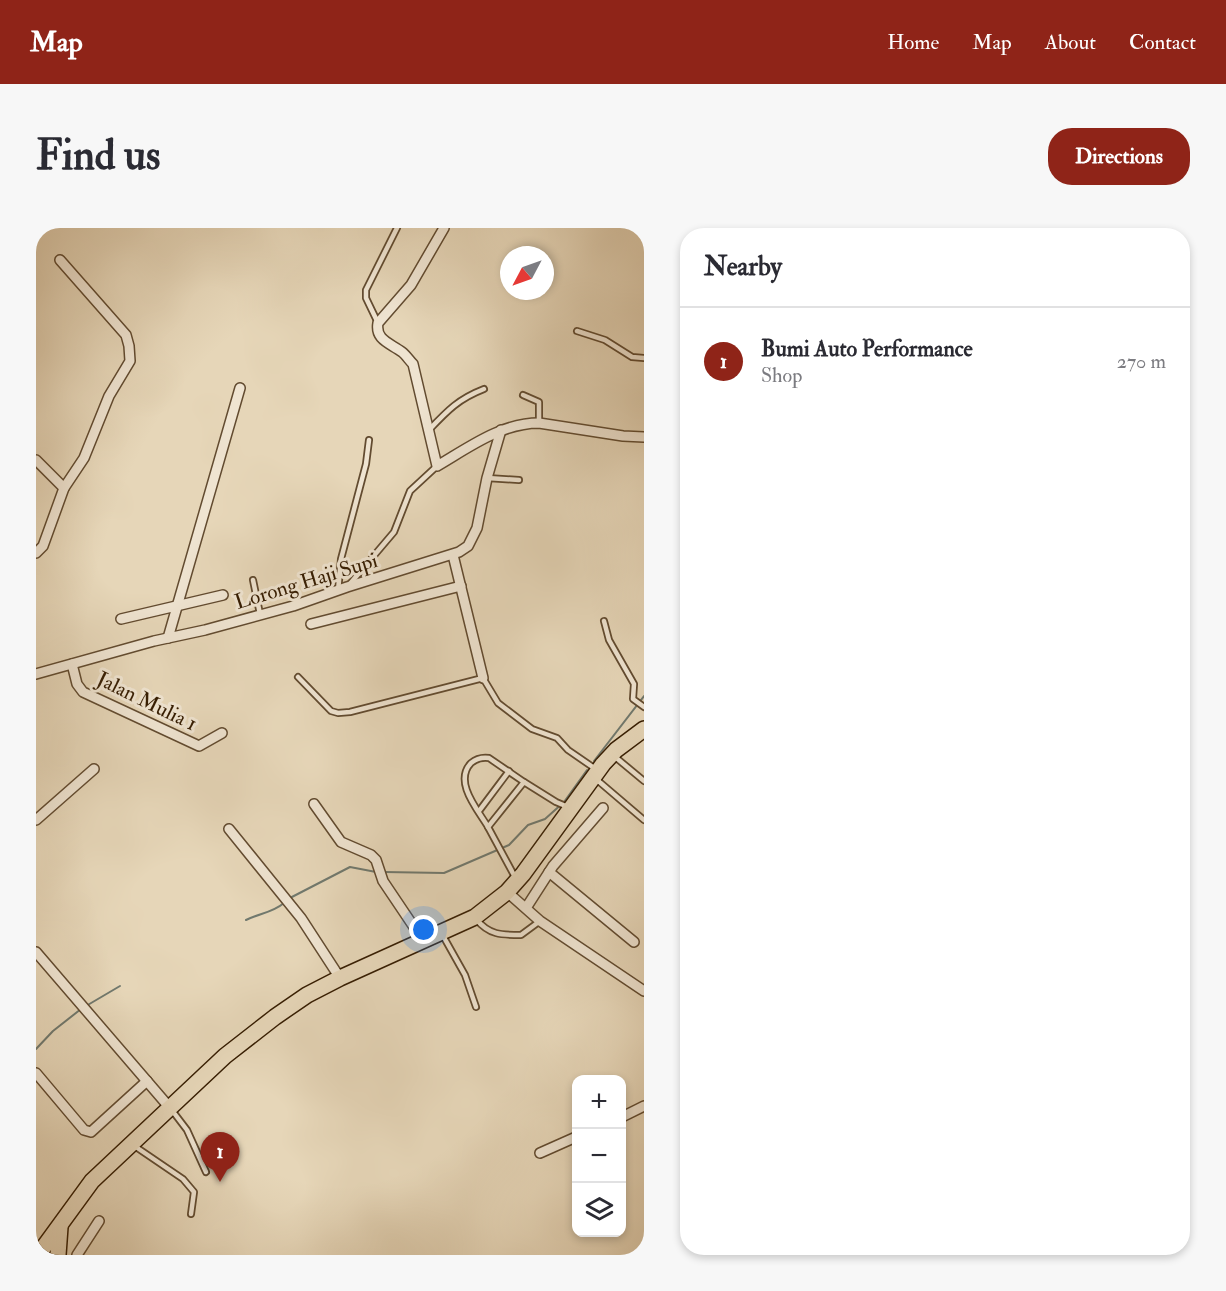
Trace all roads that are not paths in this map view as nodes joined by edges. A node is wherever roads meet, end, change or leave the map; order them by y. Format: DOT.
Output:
graph roads {
  1 [pos="397,228"];
  2 [pos="444,228"];
  3 [pos="60,260"];
  4 [pos="378,322"];
  5 [pos="577,331"];
  6 [pos="644,358"];
  7 [pos="240,388"];
  8 [pos="483,389"];
  9 [pos="523,395"];
  10 [pos="539,423"];
  11 [pos="501,430"];
  12 [pos="428,431"];
  13 [pos="644,437"];
  14 [pos="369,440"];
  15 [pos="36,460"];
  16 [pos="436,466"];
  17 [pos="487,478"];
  18 [pos="519,480"];
  19 [pos="64,488"];
  20 [pos="36,553"];
  21 [pos="453,555"];
  22 [pos="253,580"];
  23 [pos="460,586"];
  24 [pos="343,589"];
  25 [pos="223,595"];
  26 [pos="177,606"];
  27 [pos="260,614"];
  28 [pos="121,619"];
  29 [pos="604,621"];
  30 [pos="310,624"];
  31 [pos="168,638"];
  32 [pos="72,664"];
  33 [pos="36,674"];
  34 [pos="298,677"];
  35 [pos="483,678"];
  36 [pos="644,706"];
  37 [pos="644,729"];
  38 [pos="222,733"];
  39 [pos="612,754"];
  40 [pos="94,769"];
  41 [pos="508,771"];
  42 [pos="596,774"];
  43 [pos="644,781"];
  44 [pos="524,782"];
  45 [pos="314,804"];
  46 [pos="565,806"];
  47 [pos="603,808"];
  48 [pos="479,811"];
  49 [pos="36,820"];
  50 [pos="644,820"];
  51 [pos="488,827"];
  52 [pos="230,829"];
  53 [pos="549,872"];
  54 [pos="512,886"];
  55 [pos="526,908"];
  56 [pos="475,917"];
  57 [pos="540,921"];
  58 [pos="441,931"];
  59 [pos="422,939"];
  60 [pos="634,942"];
  61 [pos="36,952"];
  62 [pos="340,978"];
  63 [pos="644,991"];
  64 [pos="476,1007"];
  65 [pos="36,1073"];
  66 [pos="147,1081"];
  67 [pos="644,1106"];
  68 [pos="170,1108"];
  69 [pos="626,1115"];
  70 [pos="572,1139"];
  71 [pos="131,1144"];
  72 [pos="540,1154"];
  73 [pos="206,1172"];
  74 [pos="191,1214"];
  75 [pos="99,1221"];
  76 [pos="60,1227"];
  77 [pos="39,1250"];
  78 [pos="58,1255"];
  79 [pos="77,1255"];
  1 -- 4 [label="lane"];
  2 -- 4 [label="street"];
  3 -- 19 [label="street"];
  4 -- 12 [label="street"];
  5 -- 6 [label="lane"];
  7 -- 26 [label="street"];
  8 -- 12 [label="lane"];
  9 -- 10 [label="lane"];
  10 -- 11 [label="street"];
  10 -- 13 [label="street"];
  11 -- 16 [label="street"];
  11 -- 17 [label="street, Lorong Haji Supi"];
  12 -- 16 [label="street"];
  14 -- 24 [label="lane"];
  15 -- 19 [label="street"];
  16 -- 24 [label="lane"];
  17 -- 18 [label="lane"];
  17 -- 21 [label="street, Lorong Haji Supi"];
  19 -- 20 [label="street"];
  21 -- 23 [label="street"];
  21 -- 24 [label="street, Lorong Haji Supi"];
  22 -- 27 [label="lane"];
  23 -- 30 [label="street"];
  23 -- 35 [label="street"];
  24 -- 27 [label="street, Lorong Haji Supi"];
  25 -- 26 [label="street"];
  26 -- 28 [label="street"];
  26 -- 31 [label="street"];
  27 -- 31 [label="street, Lorong Haji Supi"];
  29 -- 36 [label="lane"];
  31 -- 32 [label="street, Lorong Haji Supi"];
  32 -- 33 [label="street, Lorong Haji Supi"];
  32 -- 38 [label="street, Jalan Mulia 1"];
  34 -- 35 [label="lane"];
  35 -- 42 [label="lane"];
  37 -- 39 [label="main road"];
  39 -- 42 [label="main road"];
  39 -- 43 [label="lane"];
  40 -- 49 [label="street"];
  41 -- 44 [label="lane"];
  41 -- 48 [label="lane"];
  41 -- 48 [label="lane"];
  42 -- 46 [label="main road"];
  42 -- 50 [label="lane"];
  44 -- 46 [label="lane"];
  44 -- 51 [label="lane"];
  45 -- 59 [label="street"];
  46 -- 54 [label="main road"];
  47 -- 53 [label="street"];
  48 -- 51 [label="lane"];
  51 -- 54 [label="lane"];
  52 -- 62 [label="street"];
  53 -- 55 [label="street"];
  53 -- 60 [label="street"];
  54 -- 55 [label="street"];
  54 -- 56 [label="main road"];
  55 -- 57 [label="street"];
  56 -- 57 [label="lane"];
  56 -- 58 [label="main road"];
  57 -- 63 [label="street"];
  58 -- 59 [label="main road"];
  58 -- 64 [label="lane"];
  59 -- 62 [label="main road"];
  61 -- 66 [label="street"];
  62 -- 68 [label="main road"];
  65 -- 66 [label="street"];
  66 -- 68 [label="street"];
  67 -- 69 [label="street"];
  68 -- 71 [label="main road"];
  68 -- 73 [label="lane"];
  70 -- 72 [label="street"];
  71 -- 74 [label="lane"];
  71 -- 76 [label="main road"];
  75 -- 79 [label="street"];
  76 -- 77 [label="main road"];
  76 -- 78 [label="main road"];
}
